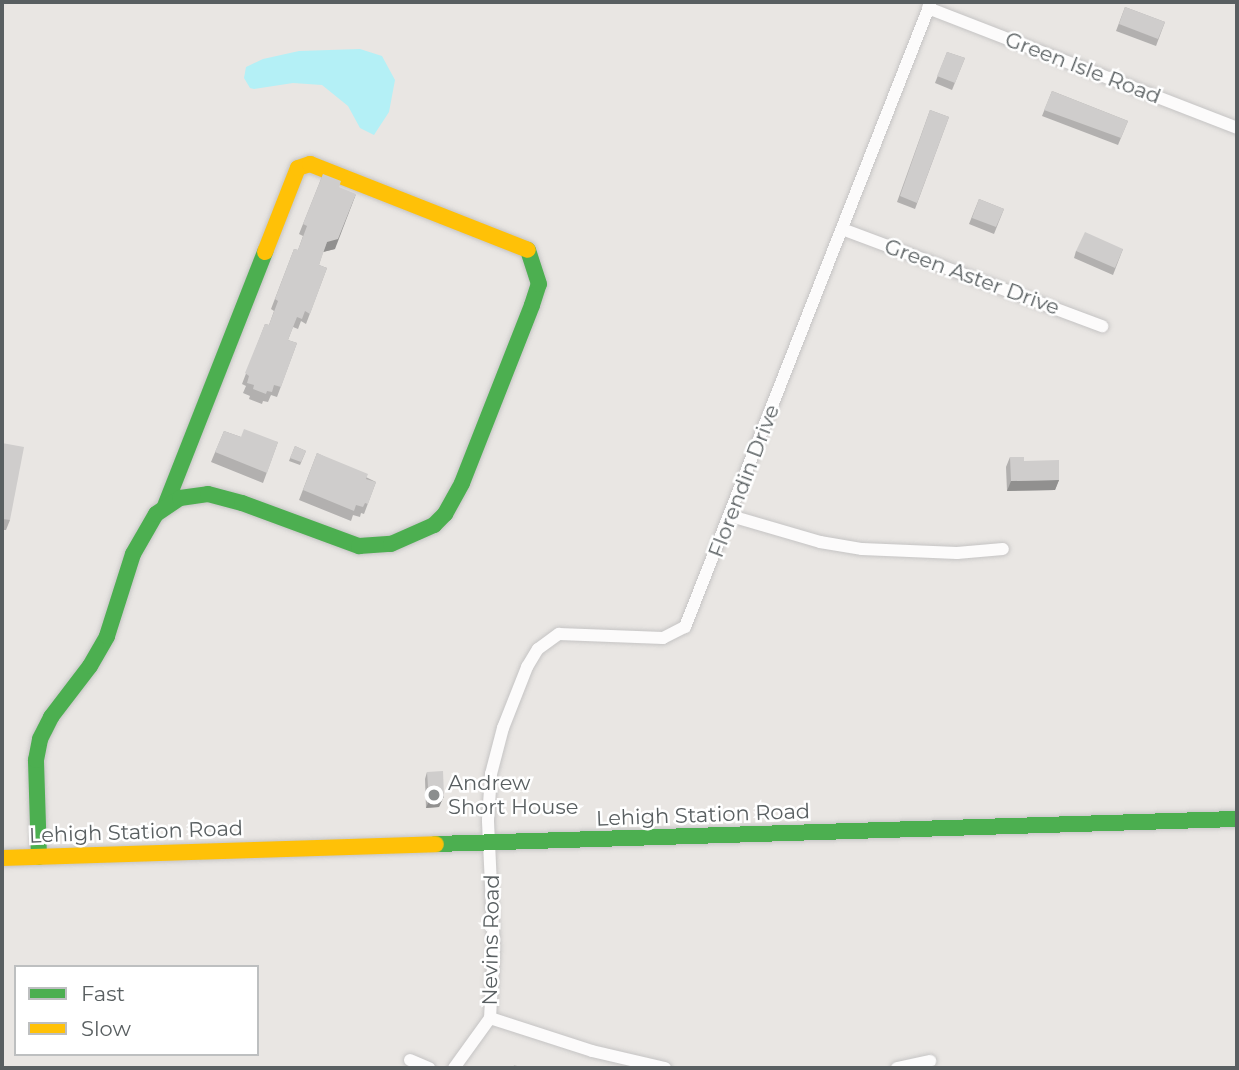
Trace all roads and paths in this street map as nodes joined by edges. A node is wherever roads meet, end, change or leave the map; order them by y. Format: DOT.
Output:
graph roads {
  1 [pos="929,5"];
  2 [pos="1237,128"];
  3 [pos="842,229"];
  4 [pos="1102,326"];
  5 [pos="165,506"];
  6 [pos="730,516"];
  7 [pos="1003,549"];
  8 [pos="1237,819"];
  9 [pos="490,842"];
  10 [pos="39,857"];
  11 [pos="2,858"];
  12 [pos="490,1017"];
  13 [pos="410,1060"];
  14 [pos="930,1061"];
  15 [pos="429,1068"];
  16 [pos="454,1068"];
  17 [pos="665,1068"];
  18 [pos="897,1068"];
  1 -- 2 [label="street, Green Isle Road"];
  1 -- 3 [label="street, Florendin Drive"];
  3 -- 4 [label="street, Green Aster Drive"];
  3 -- 6 [label="street, Florendin Drive"];
  5 -- 5 [label="street"];
  5 -- 10 [label="street"];
  6 -- 7 [label="street"];
  6 -- 9 [label="street, Florendin Drive"];
  8 -- 9 [label="street, Lehigh Station Road"];
  9 -- 10 [label="street, Lehigh Station Road"];
  9 -- 12 [label="street, Nevins Road"];
  10 -- 11 [label="street, Lehigh Station Road"];
  12 -- 16 [label="street, Nevins Road"];
  12 -- 17 [label="street"];
  13 -- 15 [label="street"];
  14 -- 18 [label="street"];
}
